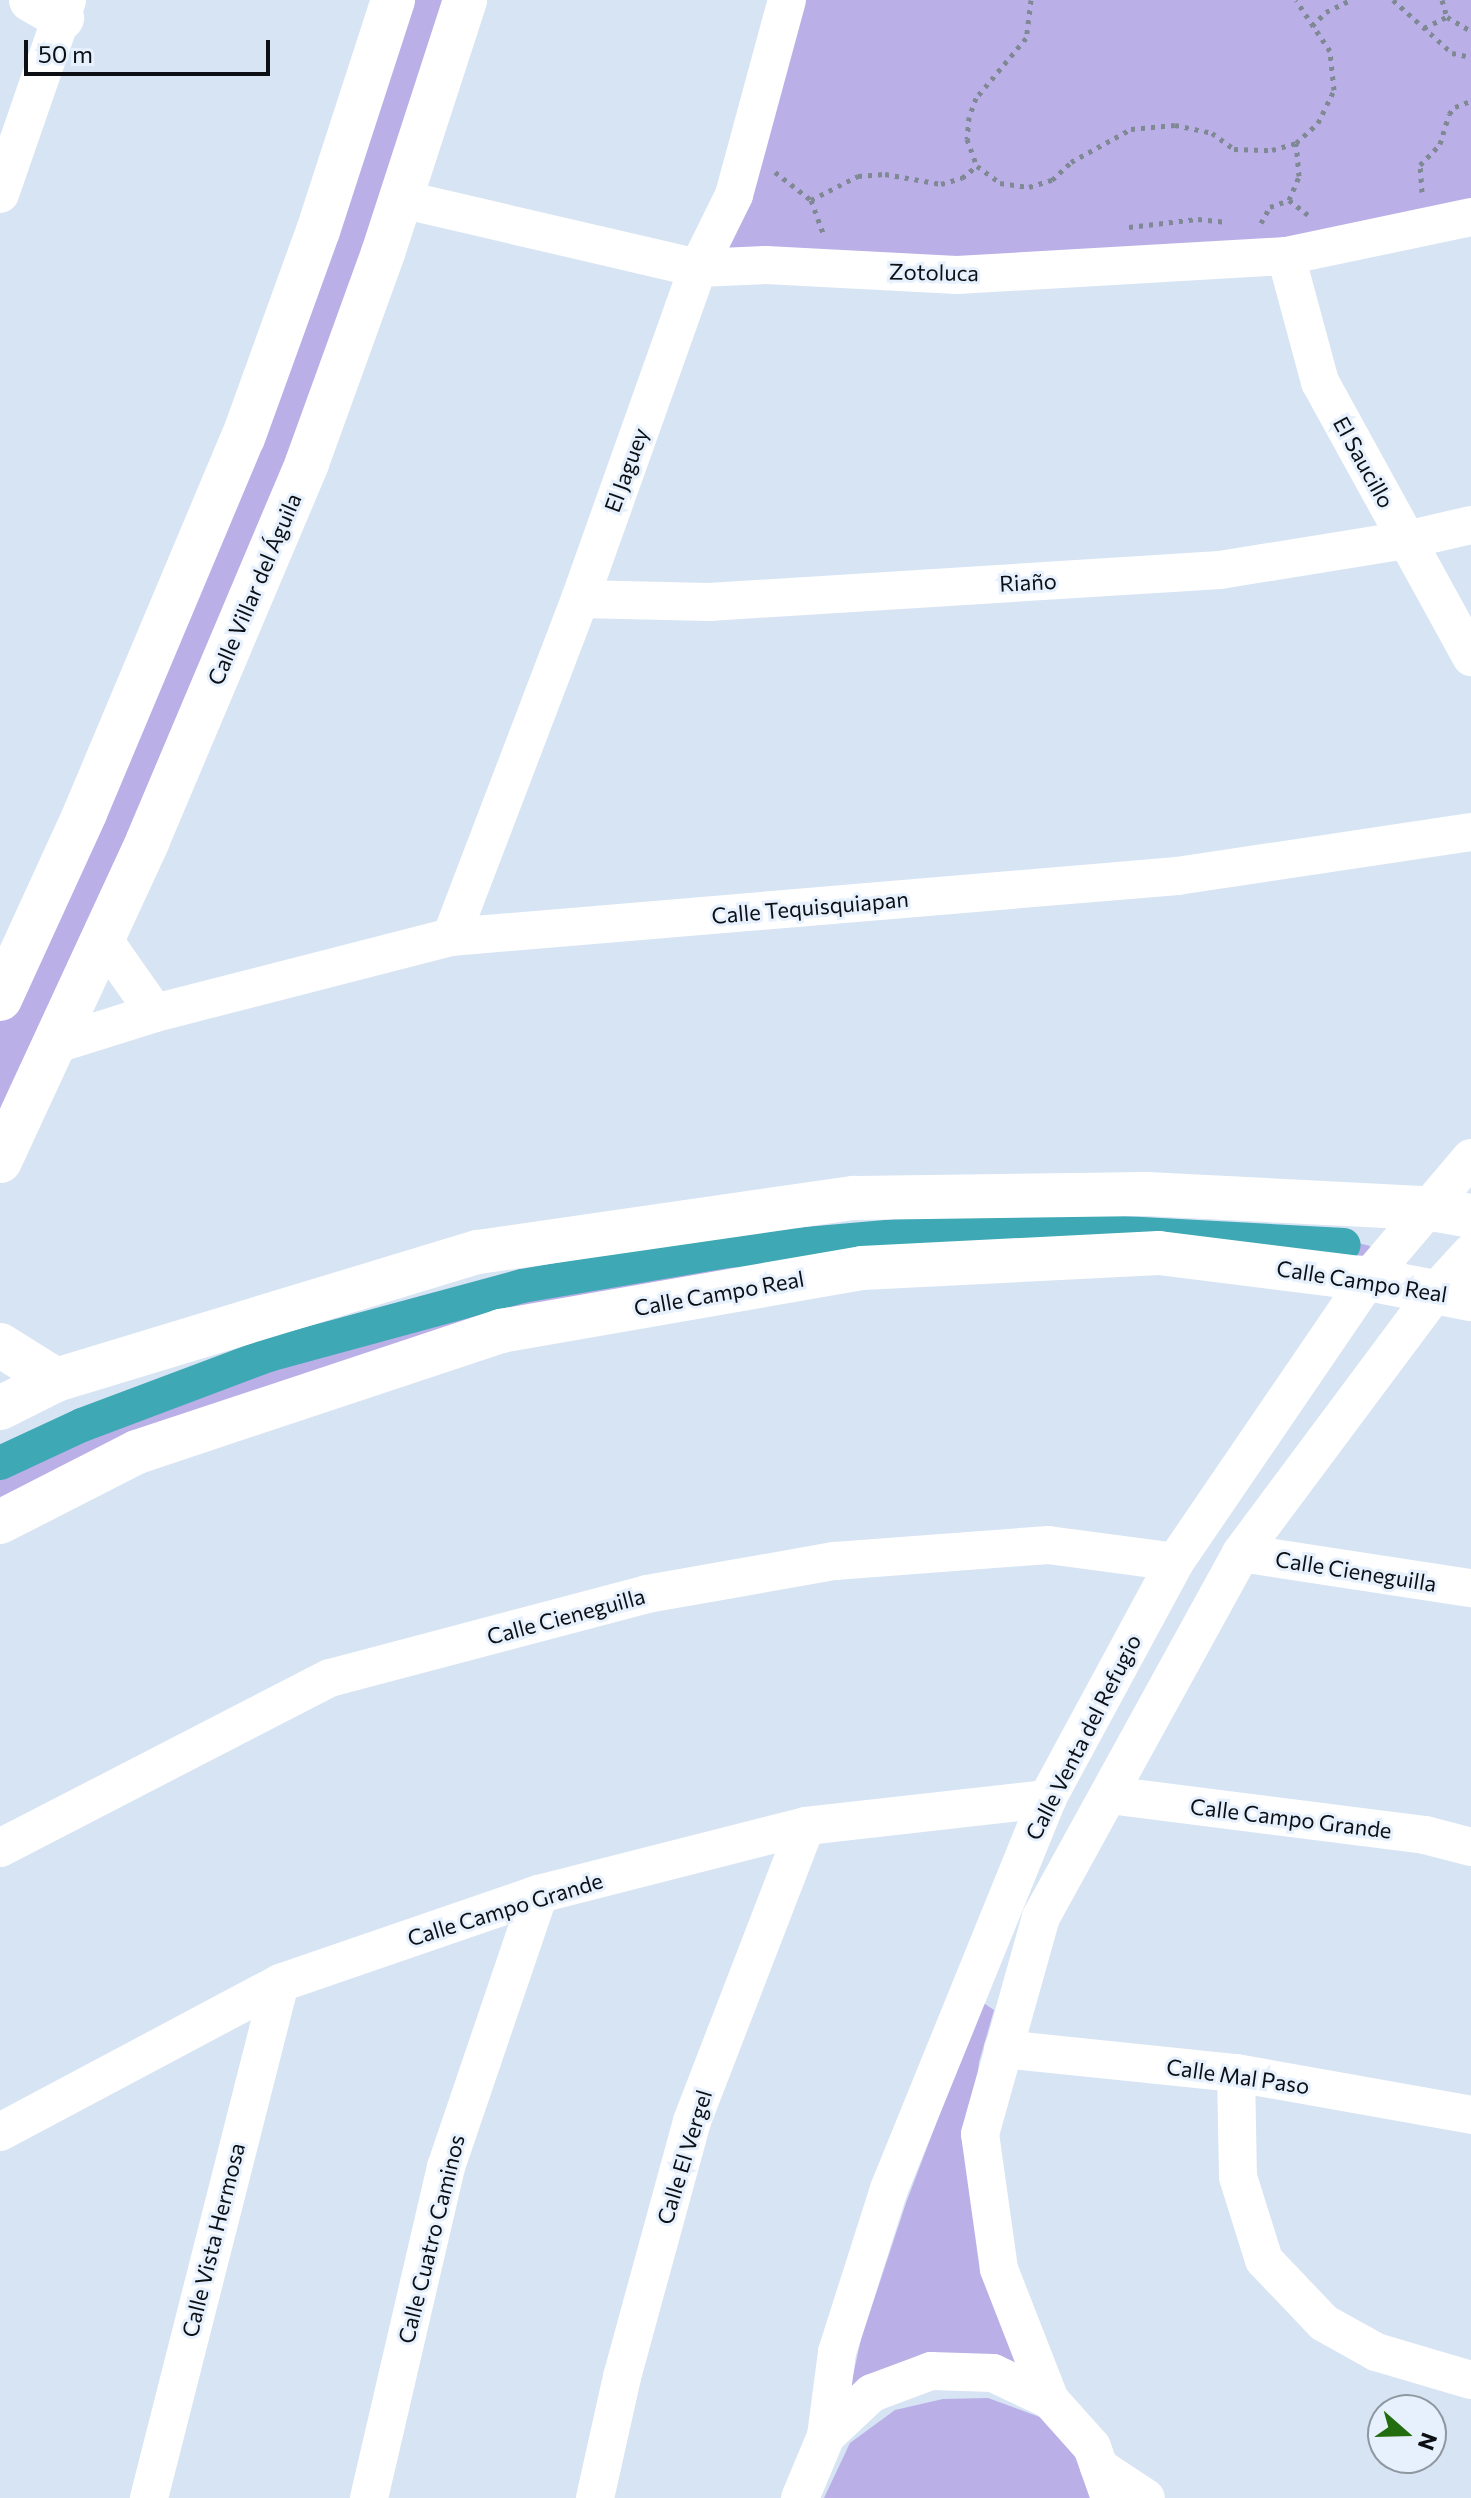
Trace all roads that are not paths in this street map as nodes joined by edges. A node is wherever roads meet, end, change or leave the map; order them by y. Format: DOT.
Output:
graph roads {
  1 [pos="393,0"];
  2 [pos="465,0"];
  3 [pos="787,0"];
  4 [pos="53,6"];
  5 [pos="0,194"];
  6 [pos="401,199"];
  7 [pos="1471,217"];
  8 [pos="1286,256"];
  9 [pos="698,268"];
  10 [pos="1471,525"];
  11 [pos="1406,540"];
  12 [pos="580,599"];
  13 [pos="1471,657"];
  14 [pos="1471,832"];
  15 [pos="451,937"];
  16 [pos="103,939"];
  17 [pos="0,999"];
  18 [pos="155,1013"];
  19 [pos="53,1045"];
  20 [pos="1471,1158"];
  21 [pos="0,1161"];
  22 [pos="1426,1208"];
  23 [pos="1471,1216"];
  24 [pos="1471,1253"];
  25 [pos="1368,1279"];
  26 [pos="1453,1295"];
  27 [pos="0,1345"];
  28 [pos="56,1380"];
  29 [pos="0,1408"];
  30 [pos="0,1522"];
  31 [pos="1241,1553"];
  32 [pos="1175,1562"];
  33 [pos="1471,1588"];
  34 [pos="1109,1795"];
  35 [pos="1047,1799"];
  36 [pos="806,1826"];
  37 [pos="1471,1847"];
  38 [pos="0,1848"];
  39 [pos="539,1894"];
  40 [pos="280,1983"];
  41 [pos="1003,2049"];
  42 [pos="1236,2073"];
  43 [pos="1471,2115"];
  44 [pos="0,2132"];
  45 [pos="1471,2380"];
  46 [pos="1050,2400"];
  47 [pos="826,2436"];
  48 [pos="1105,2482"];
  49 [pos="149,2498"];
  50 [pos="369,2498"];
  51 [pos="595,2498"];
  52 [pos="800,2498"];
  53 [pos="1146,2498"];
  1 -- 17 [label="street"];
  2 -- 6 [label="street, Calle Villar del Águila"];
  3 -- 9 [label="street, El Jaguey"];
  4 -- 5 [label="street"];
  6 -- 9 [label="street, Zotoluca"];
  6 -- 16 [label="street, Calle Villar del Águila"];
  7 -- 8 [label="street, Zotoluca"];
  8 -- 9 [label="street, Zotoluca"];
  8 -- 11 [label="street, El Saucillo"];
  9 -- 12 [label="street, El Jaguey"];
  10 -- 11 [label="street, Riaño"];
  11 -- 12 [label="street, Riaño"];
  11 -- 13 [label="street, El Saucillo"];
  12 -- 15 [label="street, El Jaguey"];
  14 -- 15 [label="street, Calle Tequisquiapan"];
  15 -- 18 [label="street, Calle Tequisquiapan"];
  16 -- 18 [label="street"];
  16 -- 19 [label="street, Calle Villar del Águila"];
  18 -- 19 [label="street, Calle Tequisquiapan"];
  19 -- 21 [label="street, Calle Villar del Águila"];
  20 -- 22 [label="street, Calle Venta del Refugio"];
  22 -- 23 [label="street"];
  22 -- 25 [label="street, Calle Venta del Refugio"];
  22 -- 28 [label="street"];
  24 -- 26 [label="street"];
  25 -- 26 [label="street, Calle Campo Real"];
  25 -- 30 [label="street, Calle Campo Real"];
  25 -- 32 [label="street, Calle Venta del Refugio"];
  26 -- 31 [label="street"];
  27 -- 28 [label="street"];
  28 -- 29 [label="street"];
  31 -- 33 [label="street, Calle Cieneguilla"];
  31 -- 34 [label="street"];
  32 -- 35 [label="street, Calle Venta del Refugio"];
  32 -- 38 [label="street, Calle Cieneguilla"];
  34 -- 37 [label="street, Calle Campo Grande"];
  34 -- 41 [label="street"];
  35 -- 36 [label="street, Calle Campo Grande"];
  35 -- 47 [label="street, Calle Venta del Refugio"];
  36 -- 39 [label="street, Calle Campo Grande"];
  36 -- 51 [label="street, Calle El Vergel"];
  39 -- 40 [label="street, Calle Campo Grande"];
  39 -- 50 [label="street, Calle Cuatro Caminos"];
  40 -- 44 [label="street, Calle Campo Grande"];
  40 -- 49 [label="street, Calle Vista Hermosa"];
  41 -- 42 [label="street, Calle Mal Paso"];
  41 -- 46 [label="street"];
  42 -- 43 [label="street, Calle Mal Paso"];
  42 -- 45 [label="street"];
  46 -- 47 [label="street"];
  46 -- 48 [label="street"];
  47 -- 52 [label="street"];
  48 -- 53 [label="street"];
}
